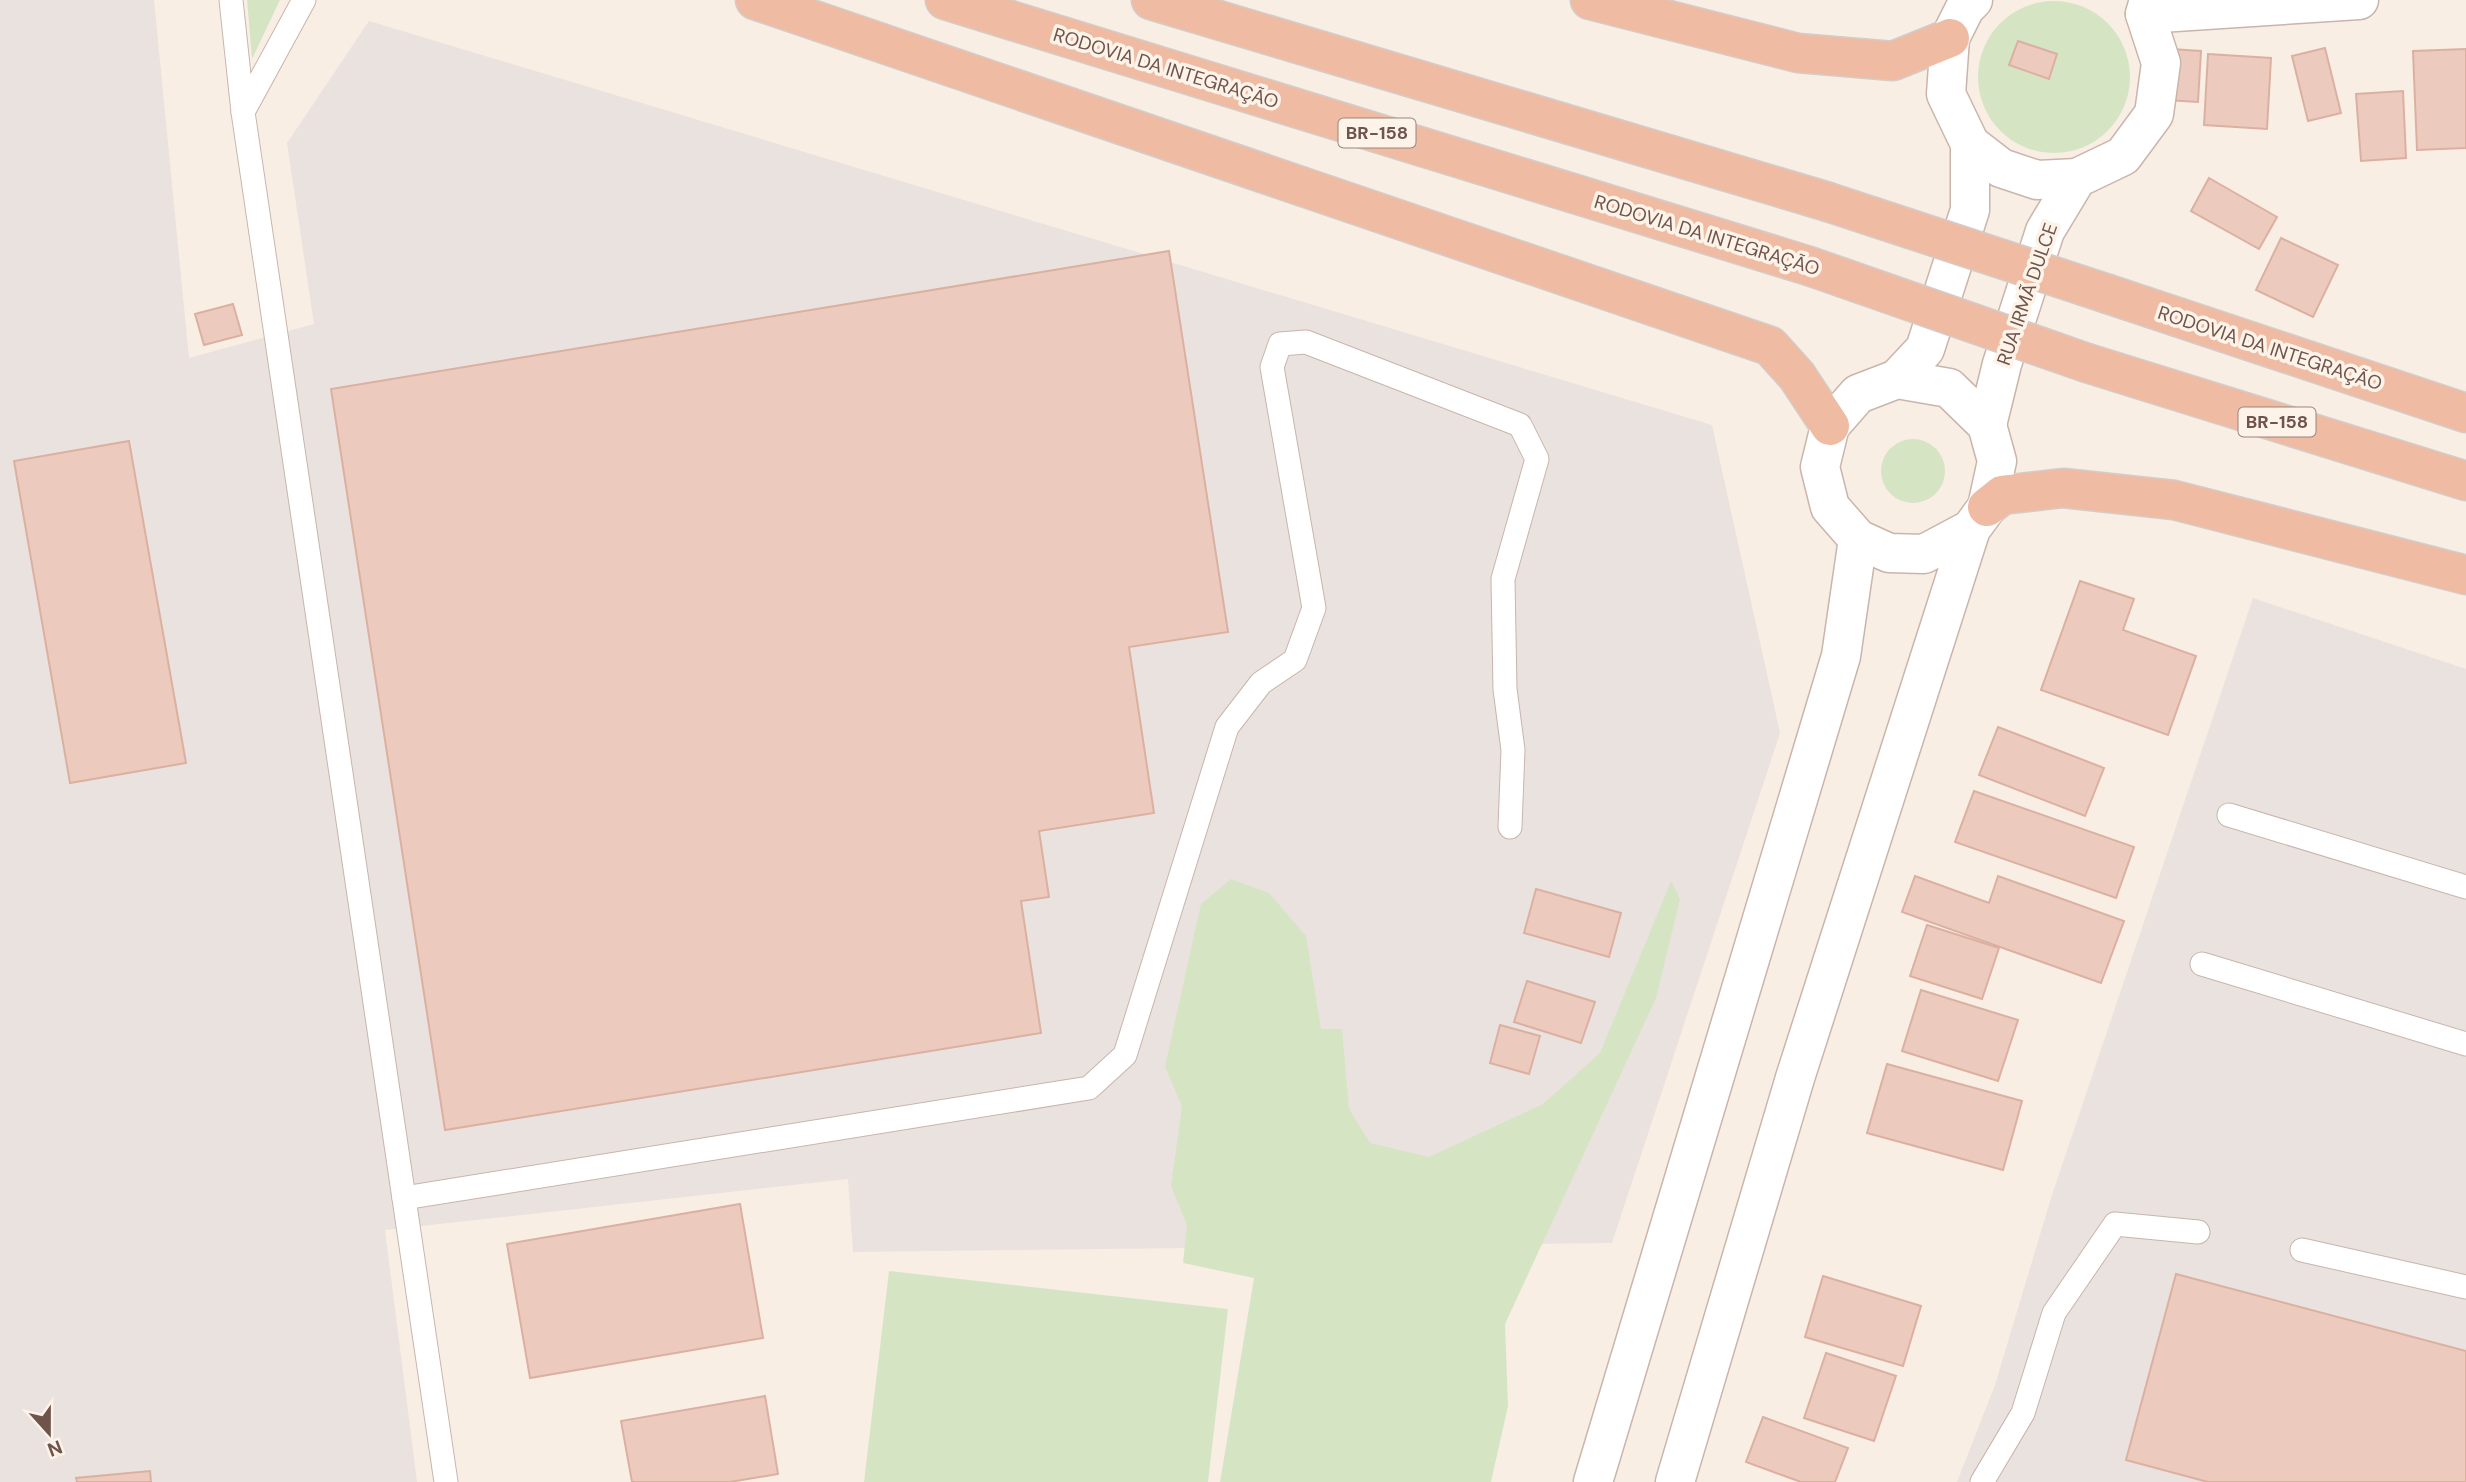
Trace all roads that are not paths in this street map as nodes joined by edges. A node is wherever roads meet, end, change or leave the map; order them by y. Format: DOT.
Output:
graph roads {
  1 [pos="231,0"];
  2 [pos="304,0"];
  3 [pos="755,0"];
  4 [pos="945,0"];
  5 [pos="1151,0"];
  6 [pos="1590,0"];
  7 [pos="1973,0"];
  8 [pos="2359,0"];
  9 [pos="2142,5"];
  10 [pos="1950,38"];
  11 [pos="243,112"];
  12 [pos="1970,144"];
  13 [pos="2077,178"];
  14 [pos="1897,379"];
  15 [pos="2466,413"];
  16 [pos="1987,425"];
  17 [pos="1830,426"];
  18 [pos="2466,481"];
  19 [pos="1979,518"];
  20 [pos="1858,539"];
  21 [pos="2466,575"];
  22 [pos="2229,816"];
  23 [pos="1510,827"];
  24 [pos="2466,887"];
  25 [pos="2202,964"];
  26 [pos="2466,1044"];
  27 [pos="404,1198"];
  28 [pos="2198,1232"];
  29 [pos="2302,1250"];
  30 [pos="2466,1287"];
  31 [pos="446,1482"];
  32 [pos="1593,1482"];
  33 [pos="1675,1482"];
  34 [pos="1982,1482"];
  1 -- 11 [label="lane"];
  2 -- 11 [label="lane"];
  3 -- 17 [label="highway"];
  4 -- 18 [label="highway, RODOVIA DA INTEGRAÇÃO / BR-158, bridge"];
  5 -- 15 [label="highway, RODOVIA DA INTEGRAÇÃO, bridge"];
  6 -- 10 [label="highway"];
  7 -- 10 [label="street"];
  8 -- 9 [label="street"];
  9 -- 13 [label="street"];
  10 -- 12 [label="street"];
  11 -- 27 [label="lane"];
  12 -- 13 [label="street"];
  12 -- 14 [label="street"];
  13 -- 16 [label="street, RUA IRMÃ DULCE"];
  14 -- 16 [label="street"];
  14 -- 17 [label="street"];
  16 -- 19 [label="street"];
  17 -- 20 [label="street"];
  19 -- 20 [label="street"];
  19 -- 21 [label="highway"];
  19 -- 33 [label="street"];
  20 -- 32 [label="street"];
  22 -- 24 [label="lane"];
  23 -- 27 [label="lane"];
  25 -- 26 [label="lane"];
  27 -- 31 [label="lane"];
  28 -- 34 [label="lane"];
  29 -- 30 [label="lane"];
}
